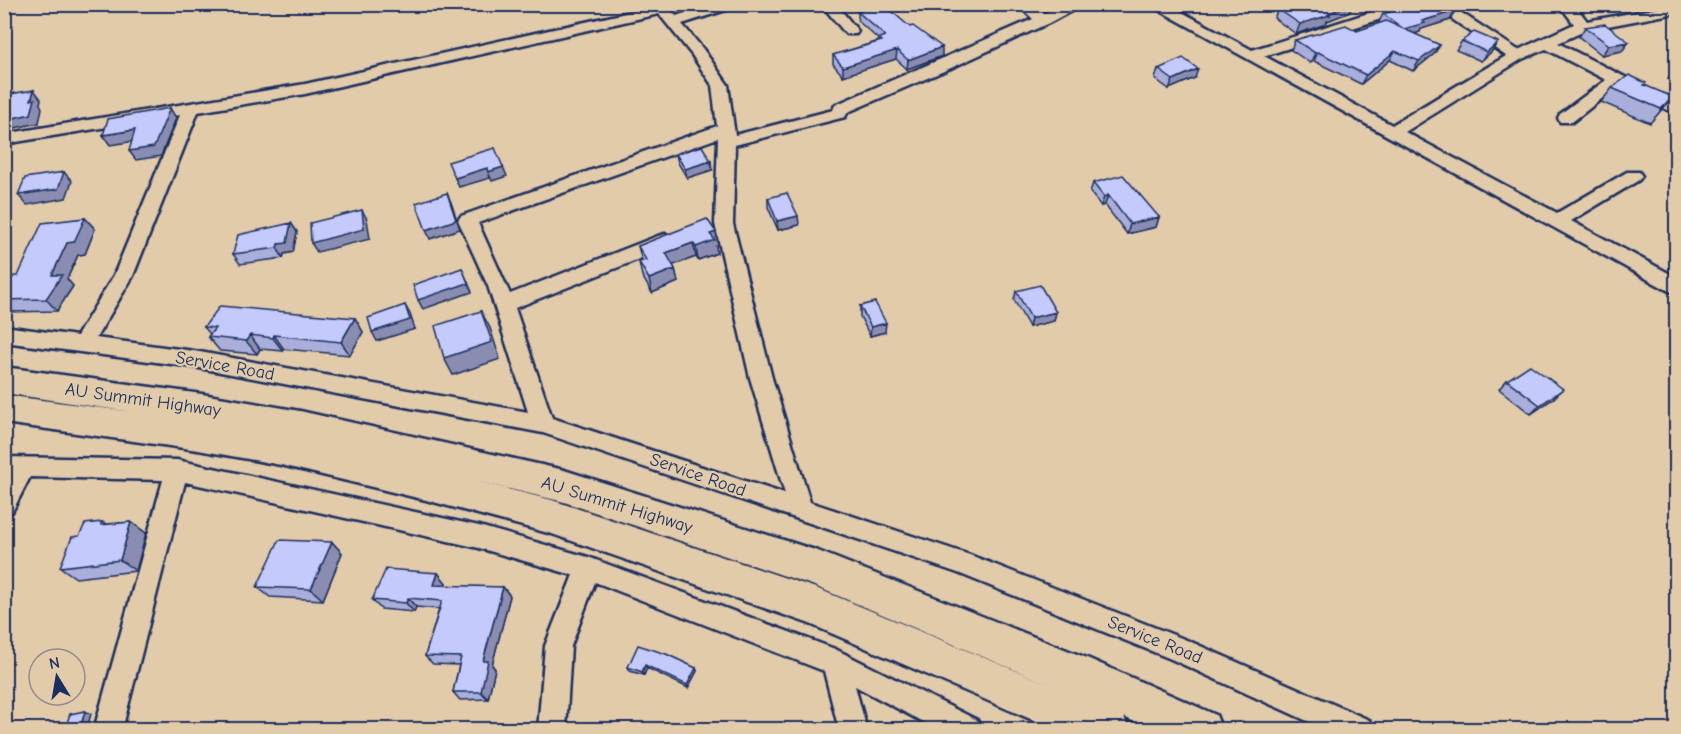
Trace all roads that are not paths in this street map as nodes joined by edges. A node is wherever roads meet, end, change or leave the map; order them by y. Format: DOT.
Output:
graph roads {
  1 [pos="730,4"];
  2 [pos="828,4"];
  3 [pos="1024,4"];
  4 [pos="1077,4"];
  5 [pos="1414,4"];
  6 [pos="1437,4"];
  7 [pos="1566,4"];
  8 [pos="1159,5"];
  9 [pos="1677,9"];
  10 [pos="664,12"];
  11 [pos="1656,12"];
  12 [pos="1044,20"];
  13 [pos="1677,24"];
  14 [pos="1583,26"];
  15 [pos="850,31"];
  16 [pos="1545,42"];
  17 [pos="1252,55"];
  18 [pos="1516,56"];
  19 [pos="1616,80"];
  20 [pos="191,109"];
  21 [pos="1677,109"];
  22 [pos="1566,118"];
  23 [pos="1393,132"];
  24 [pos="726,136"];
  25 [pos="4,139"];
  26 [pos="1633,177"];
  27 [pos="724,218"];
  28 [pos="1558,221"];
  29 [pos="702,226"];
  30 [pos="680,235"];
  31 [pos="1675,282"];
  32 [pos="503,305"];
  33 [pos="4,334"];
  34 [pos="83,343"];
  35 [pos="4,380"];
  36 [pos="4,409"];
  37 [pos="543,424"];
  38 [pos="14,467"];
  39 [pos="177,470"];
  40 [pos="4,505"];
  41 [pos="801,510"];
  42 [pos="588,568"];
  43 [pos="835,662"];
  44 [pos="108,729"];
  45 [pos="552,729"];
  46 [pos="853,729"];
  47 [pos="967,729"];
  48 [pos="1108,729"];
  49 [pos="1201,729"];
  50 [pos="1359,729"];
  1 -- 10 [label="street"];
  2 -- 15 [label="street"];
  3 -- 12 [label="street"];
  4 -- 12 [label="street"];
  5 -- 17 [label="street"];
  6 -- 18 [label="street"];
  7 -- 14 [label="street"];
  8 -- 17 [label="street"];
  9 -- 11 [label="street"];
  10 -- 20 [label="street"];
  10 -- 24 [label="street"];
  11 -- 13 [label="street"];
  11 -- 14 [label="street"];
  12 -- 24 [label="street"];
  14 -- 16 [label="street"];
  16 -- 18 [label="street"];
  16 -- 19 [label="street"];
  17 -- 23 [label="street"];
  18 -- 23 [label="street"];
  19 -- 21 [label="street"];
  19 -- 22 [label="street"];
  20 -- 25 [label="street"];
  20 -- 34 [label="street"];
  23 -- 28 [label="street"];
  24 -- 27 [label="street"];
  24 -- 32 [label="street"];
  26 -- 28 [label="street"];
  27 -- 29 [label="street"];
  27 -- 41 [label="street"];
  28 -- 31 [label="street"];
  30 -- 32 [label="street"];
  32 -- 37 [label="street"];
  33 -- 34 [label="street, Service Road"];
  34 -- 37 [label="street, Service Road"];
  35 -- 49 [label="main road, AU Summit Highway"];
  36 -- 48 [label="main road, AU Summit Highway"];
  37 -- 41 [label="street, Service Road"];
  38 -- 39 [label="street"];
  38 -- 40 [label="street"];
  39 -- 42 [label="street"];
  39 -- 44 [label="street"];
  41 -- 50 [label="street, Service Road"];
  42 -- 43 [label="street"];
  42 -- 45 [label="street"];
  43 -- 46 [label="street"];
  43 -- 47 [label="street"];
}
